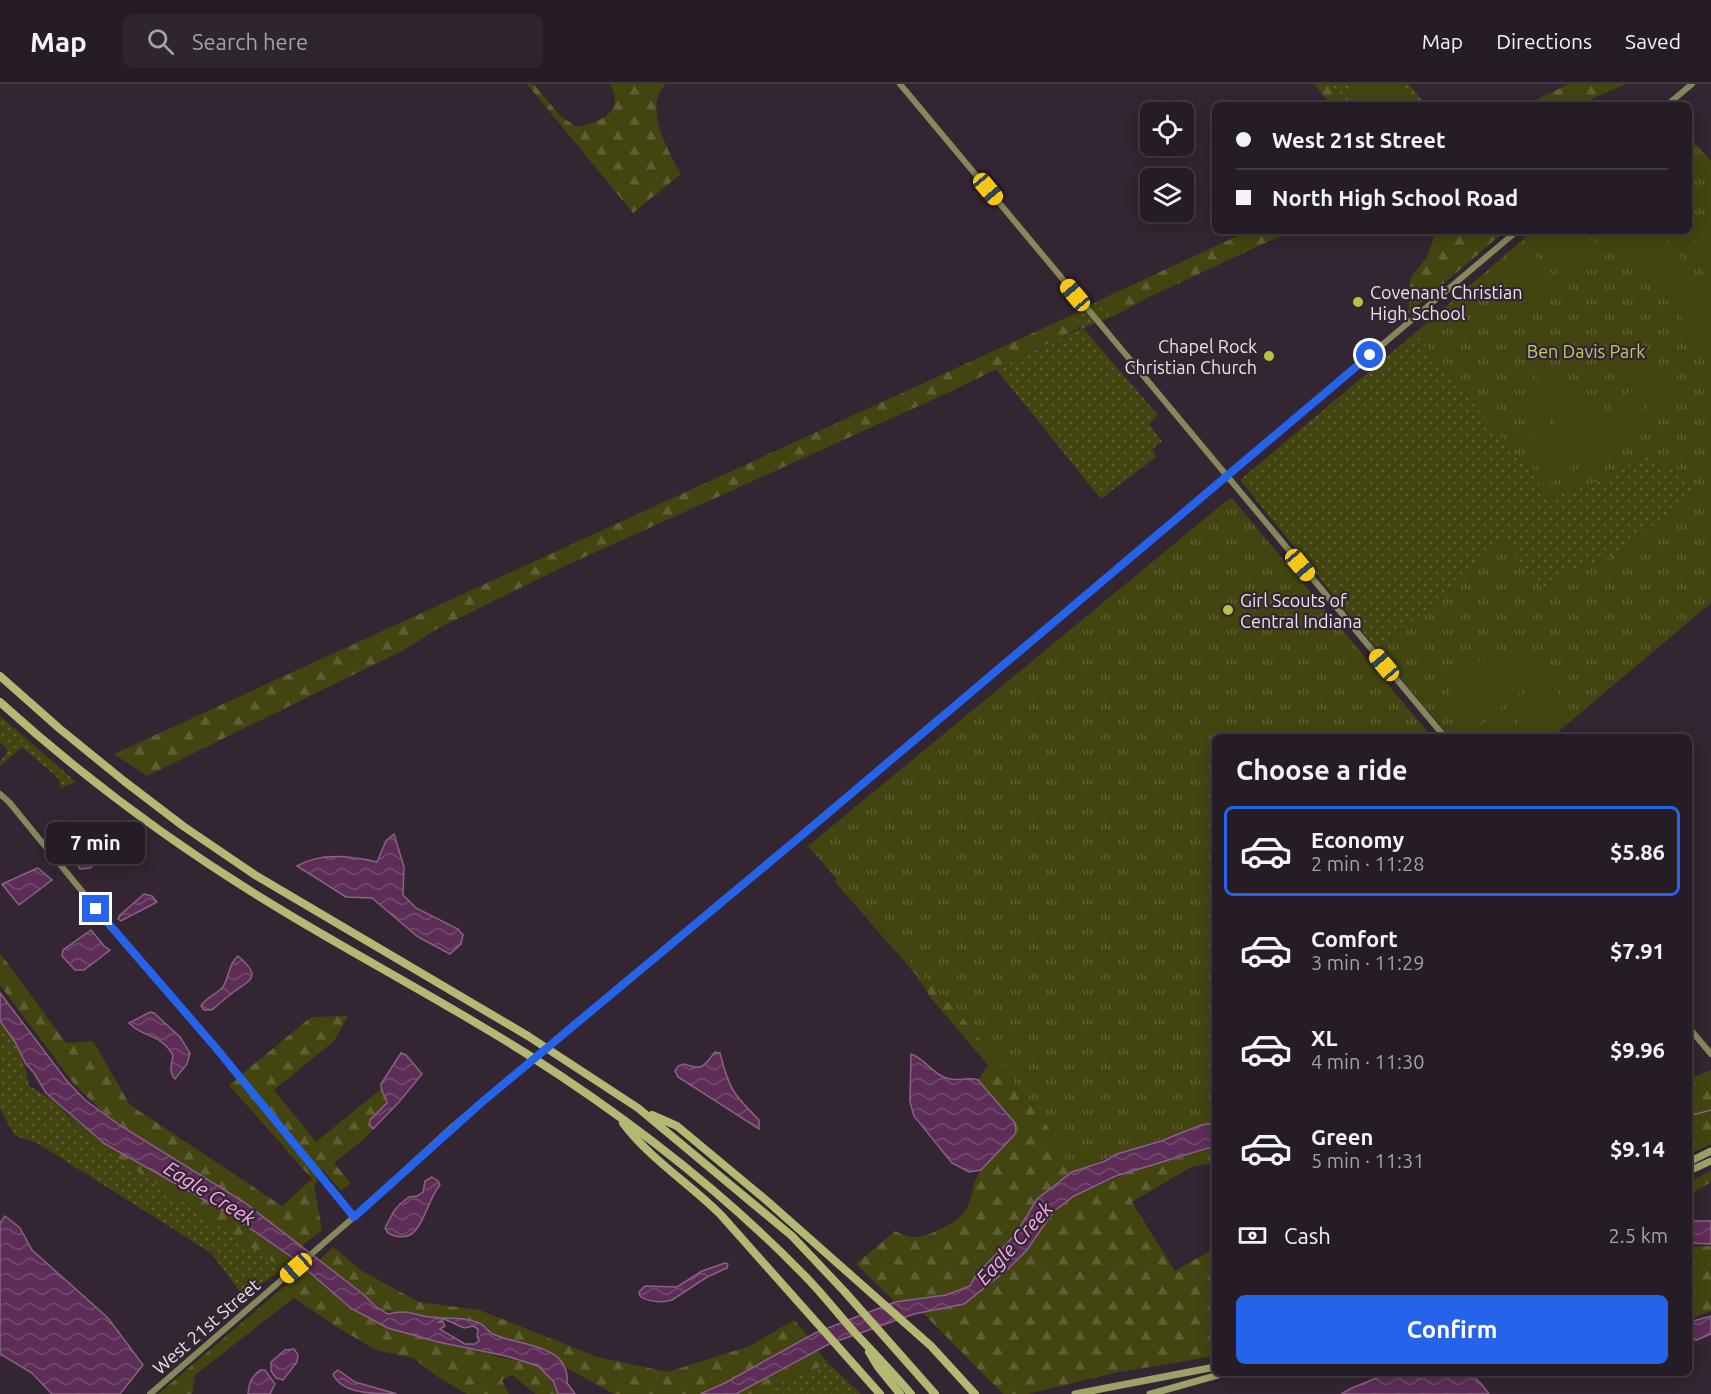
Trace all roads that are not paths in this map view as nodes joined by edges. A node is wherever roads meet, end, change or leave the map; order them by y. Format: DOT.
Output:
graph roads {
  1 [pos="900,84"];
  2 [pos="1692,84"];
  3 [pos="1671,102"];
  4 [pos="1513,234"];
  5 [pos="1226,477"];
  6 [pos="0,676"];
  7 [pos="0,702"];
  8 [pos="1442,734"];
  9 [pos="0,794"];
  10 [pos="1692,1032"];
  11 [pos="1711,1054"];
  12 [pos="638,1108"];
  13 [pos="617,1115"];
  14 [pos="1711,1152"];
  15 [pos="1692,1161"];
  16 [pos="1711,1161"];
  17 [pos="1692,1170"];
  18 [pos="354,1217"];
  19 [pos="865,1343"];
  20 [pos="1212,1368"];
  21 [pos="1215,1376"];
  22 [pos="150,1394"];
  23 [pos="880,1394"];
  24 [pos="900,1394"];
  25 [pos="911,1394"];
  26 [pos="936,1394"];
  27 [pos="975,1394"];
  28 [pos="1075,1394"];
  29 [pos="1150,1394"];
  1 -- 5 [label="street"];
  2 -- 3 [label="street"];
  4 -- 5 [label="street, West 21st Street"];
  5 -- 8 [label="street"];
  5 -- 18 [label="street, West 21st Street, bridge"];
  6 -- 12 [label="highway"];
  7 -- 13 [label="highway"];
  9 -- 18 [label="street"];
  10 -- 11 [label="street"];
  12 -- 26 [label="highway"];
  12 -- 27 [label="highway"];
  13 -- 19 [label="highway"];
  13 -- 23 [label="highway"];
  14 -- 15 [label="main road"];
  16 -- 17 [label="main road"];
  18 -- 22 [label="street, West 21st Street"];
  19 -- 24 [label="highway"];
  19 -- 25 [label="highway"];
  20 -- 28 [label="main road"];
  21 -- 29 [label="main road"];
}
